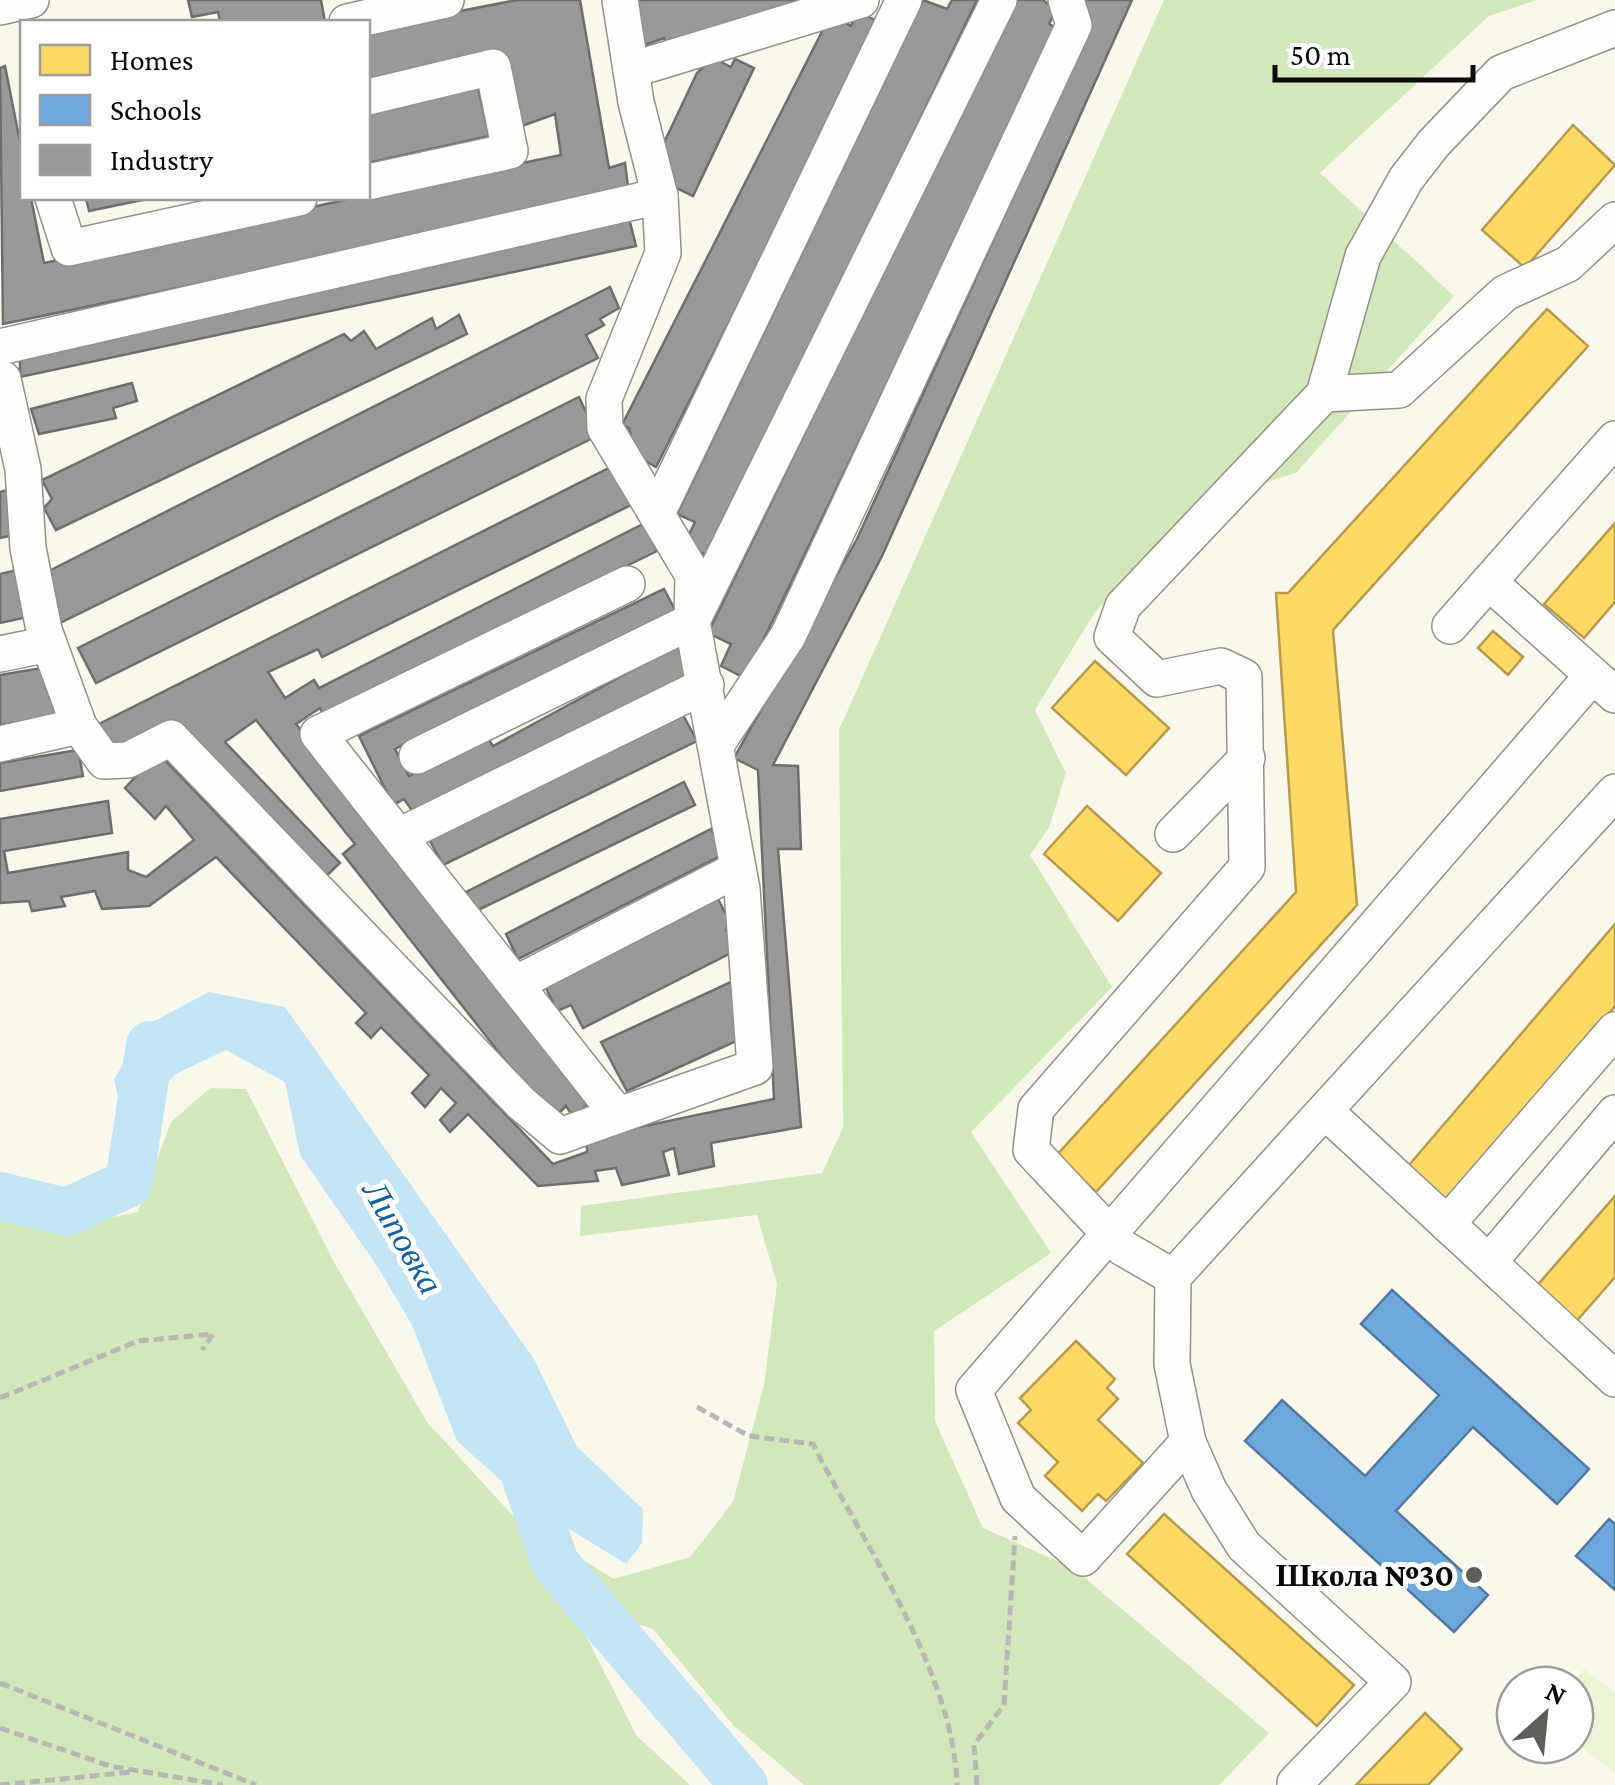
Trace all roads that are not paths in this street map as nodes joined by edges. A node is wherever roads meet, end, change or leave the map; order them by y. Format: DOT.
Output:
graph roads {
  1 [pos="30,0"];
  2 [pos="446,0"];
  3 [pos="620,0"];
  4 [pos="861,0"];
  5 [pos="904,0"];
  6 [pos="999,0"];
  7 [pos="1066,0"];
  8 [pos="0,7"];
  9 [pos="356,20"];
  10 [pos="1615,28"];
  11 [pos="631,70"];
  12 [pos="370,97"];
  13 [pos="370,182"];
  14 [pos="660,196"];
  15 [pos="55,200"];
  16 [pos="290,200"];
  17 [pos="1615,220"];
  18 [pos="1,366"];
  19 [pos="1324,394"];
  20 [pos="1615,439"];
  21 [pos="12,472"];
  22 [pos="660,507"];
  23 [pos="14,551"];
  24 [pos="1489,582"];
  25 [pos="627,584"];
  26 [pos="692,621"];
  27 [pos="1450,626"];
  28 [pos="49,644"];
  29 [pos="0,654"];
  30 [pos="706,685"];
  31 [pos="1604,685"];
  32 [pos="79,726"];
  33 [pos="0,744"];
  34 [pos="716,745"];
  35 [pos="417,756"];
  36 [pos="1247,758"];
  37 [pos="1615,792"];
  38 [pos="1173,834"];
  39 [pos="399,836"];
  40 [pos="738,870"];
  41 [pos="515,984"];
  42 [pos="1615,1030"];
  43 [pos="1325,1110"];
  44 [pos="1615,1113"];
  45 [pos="618,1115"];
  46 [pos="1448,1224"];
  47 [pos="1109,1234"];
  48 [pos="1489,1262"];
  49 [pos="1174,1277"];
  50 [pos="1615,1378"];
  51 [pos="1188,1442"];
  52 [pos="1295,1784"];
  1 -- 8 [label="lane"];
  2 -- 9 [label="lane"];
  3 -- 11 [label="lane"];
  4 -- 11 [label="lane"];
  5 -- 22 [label="lane"];
  6 -- 26 [label="lane"];
  7 -- 34 [label="lane"];
  10 -- 19 [label="lane"];
  11 -- 14 [label="lane"];
  12 -- 13 [label="lane"];
  14 -- 18 [label="lane"];
  14 -- 26 [label="lane"];
  15 -- 16 [label="lane"];
  17 -- 19 [label="lane"];
  18 -- 21 [label="lane"];
  19 -- 36 [label="lane"];
  20 -- 24 [label="lane"];
  21 -- 23 [label="lane"];
  23 -- 28 [label="lane"];
  24 -- 27 [label="lane"];
  24 -- 31 [label="lane"];
  25 -- 39 [label="lane"];
  26 -- 30 [label="lane"];
  26 -- 35 [label="lane"];
  28 -- 29 [label="lane"];
  28 -- 32 [label="lane"];
  30 -- 34 [label="lane"];
  30 -- 39 [label="lane"];
  31 -- 47 [label="lane"];
  32 -- 33 [label="lane"];
  32 -- 45 [label="lane"];
  34 -- 40 [label="lane"];
  36 -- 38 [label="lane"];
  36 -- 47 [label="lane"];
  37 -- 43 [label="lane"];
  39 -- 41 [label="lane"];
  40 -- 41 [label="lane"];
  40 -- 45 [label="lane"];
  41 -- 45 [label="lane"];
  42 -- 46 [label="lane"];
  43 -- 46 [label="lane"];
  43 -- 49 [label="lane"];
  44 -- 48 [label="lane"];
  46 -- 48 [label="lane"];
  47 -- 49 [label="lane"];
  47 -- 51 [label="lane"];
  48 -- 50 [label="lane"];
  49 -- 51 [label="lane"];
  51 -- 52 [label="lane"];
}
